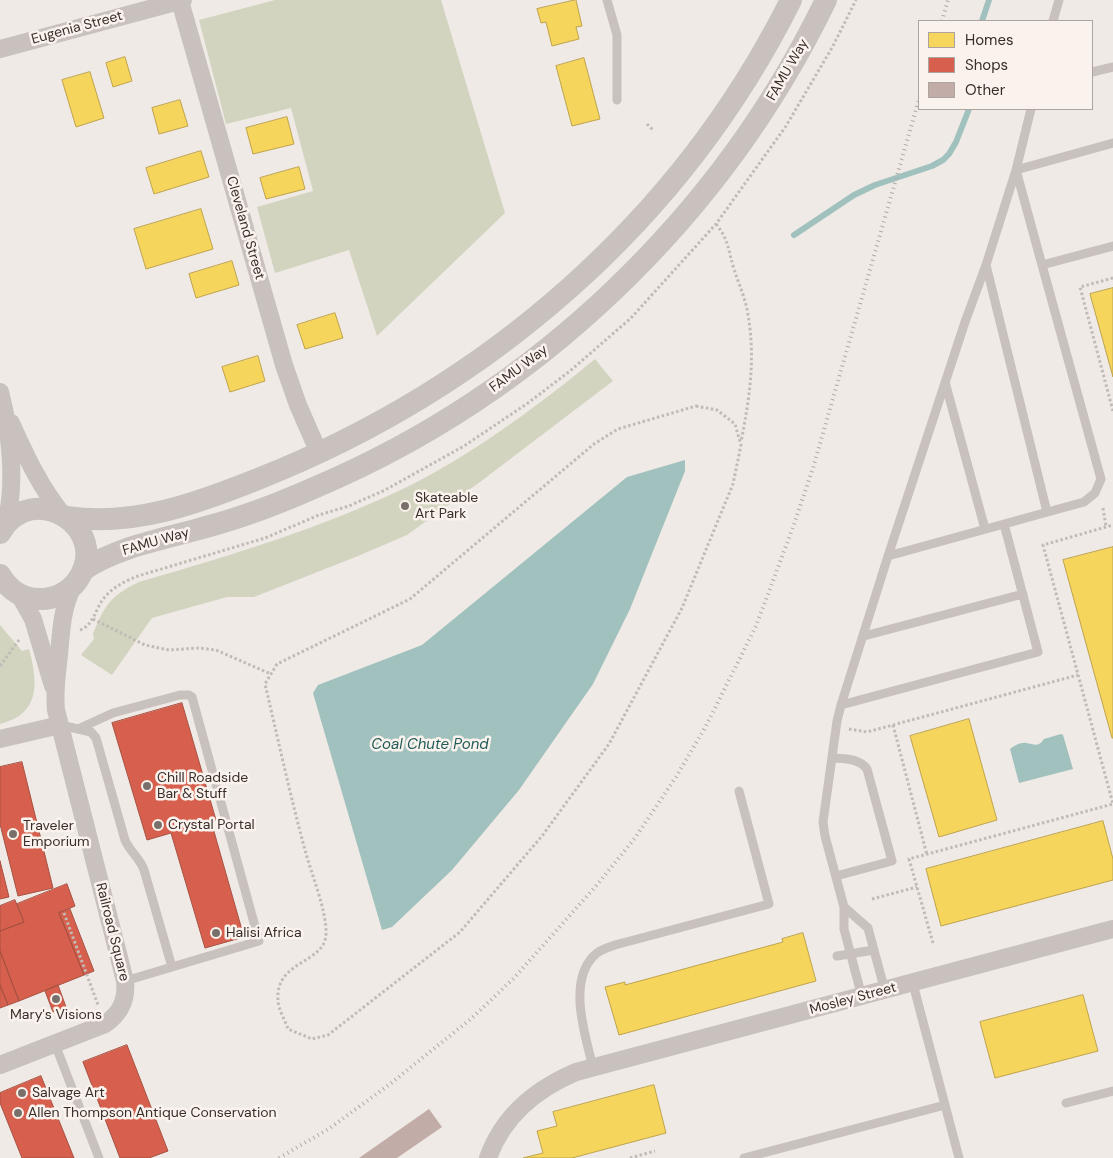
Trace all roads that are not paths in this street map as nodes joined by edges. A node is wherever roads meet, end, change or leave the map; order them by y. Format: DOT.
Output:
graph roads {
  1 [pos="182,0"];
  2 [pos="607,0"];
  3 [pos="791,0"];
  4 [pos="826,0"];
  5 [pos="1059,0"];
  6 [pos="1053,20"];
  7 [pos="0,49"];
  8 [pos="1113,66"];
  9 [pos="1093,72"];
  10 [pos="617,100"];
  11 [pos="1031,110"];
  12 [pos="1113,143"];
  13 [pos="1016,170"];
  14 [pos="1113,246"];
  15 [pos="986,265"];
  16 [pos="1042,265"];
  17 [pos="945,382"];
  18 [pos="2,400"];
  19 [pos="320,453"];
  20 [pos="1048,512"];
  21 [pos="66,516"];
  22 [pos="1004,524"];
  23 [pos="3,529"];
  24 [pos="985,529"];
  25 [pos="888,556"];
  26 [pos="0,575"];
  27 [pos="78,578"];
  28 [pos="11,592"];
  29 [pos="1023,594"];
  30 [pos="864,636"];
  31 [pos="55,694"];
  32 [pos="841,705"];
  33 [pos="60,725"];
  34 [pos="78,729"];
  35 [pos="0,739"];
  36 [pos="832,758"];
  37 [pos="740,791"];
  38 [pos="836,876"];
  39 [pos="844,907"];
  40 [pos="1113,930"];
  41 [pos="874,950"];
  42 [pos="851,954"];
  43 [pos="837,956"];
  44 [pos="172,967"];
  45 [pos="125,981"];
  46 [pos="913,984"];
  47 [pos="885,991"];
  48 [pos="862,997"];
  49 [pos="55,1044"];
  50 [pos="0,1065"];
  51 [pos="593,1067"];
  52 [pos="1113,1091"];
  53 [pos="1066,1103"];
  54 [pos="945,1105"];
  55 [pos="99,1158"];
  56 [pos="488,1158"];
  57 [pos="744,1158"];
  58 [pos="959,1158"];
  1 -- 7 [label="street, Eugenia Street"];
  1 -- 19 [label="street, Cleveland Street"];
  2 -- 10 [label="lane"];
  3 -- 19 [label="street, FAMU Way"];
  4 -- 27 [label="street, FAMU Way"];
  5 -- 6 [label="lane"];
  8 -- 9 [label="lane"];
  11 -- 13 [label="lane"];
  12 -- 13 [label="lane"];
  13 -- 15 [label="lane"];
  13 -- 16 [label="lane"];
  14 -- 16 [label="lane"];
  15 -- 17 [label="lane"];
  15 -- 20 [label="lane"];
  16 -- 20 [label="lane"];
  17 -- 24 [label="lane"];
  17 -- 25 [label="lane"];
  18 -- 21 [label="street"];
  18 -- 23 [label="street"];
  19 -- 21 [label="street, FAMU Way"];
  20 -- 22 [label="lane"];
  21 -- 23 [label="street, FAMU Way"];
  21 -- 27 [label="street"];
  22 -- 24 [label="lane"];
  22 -- 29 [label="lane"];
  24 -- 25 [label="lane"];
  25 -- 30 [label="lane"];
  26 -- 28 [label="street"];
  27 -- 28 [label="street, FAMU Way"];
  27 -- 31 [label="street, Railroad Square"];
  28 -- 31 [label="street, Railroad Square"];
  29 -- 30 [label="lane"];
  29 -- 32 [label="lane"];
  30 -- 32 [label="lane"];
  31 -- 33 [label="street, Railroad Square"];
  32 -- 36 [label="lane"];
  33 -- 34 [label="lane"];
  33 -- 35 [label="street"];
  33 -- 45 [label="street, Railroad Square"];
  34 -- 44 [label="lane"];
  34 -- 44 [label="lane"];
  36 -- 38 [label="lane"];
  36 -- 38 [label="lane"];
  37 -- 51 [label="lane"];
  38 -- 39 [label="lane"];
  39 -- 41 [label="lane"];
  39 -- 42 [label="lane"];
  40 -- 46 [label="street, Mosley Street"];
  41 -- 42 [label="lane"];
  41 -- 47 [label="lane"];
  42 -- 43 [label="lane"];
  42 -- 48 [label="lane"];
  44 -- 45 [label="lane"];
  45 -- 49 [label="street, Railroad Square"];
  46 -- 47 [label="street, Mosley Street"];
  46 -- 54 [label="lane"];
  47 -- 48 [label="street, Mosley Street"];
  48 -- 51 [label="street, Mosley Street"];
  49 -- 50 [label="street, Railroad Square"];
  49 -- 55 [label="lane"];
  51 -- 56 [label="street, Mosley Street"];
  52 -- 53 [label="lane"];
  54 -- 57 [label="lane"];
  54 -- 58 [label="lane"];
}
